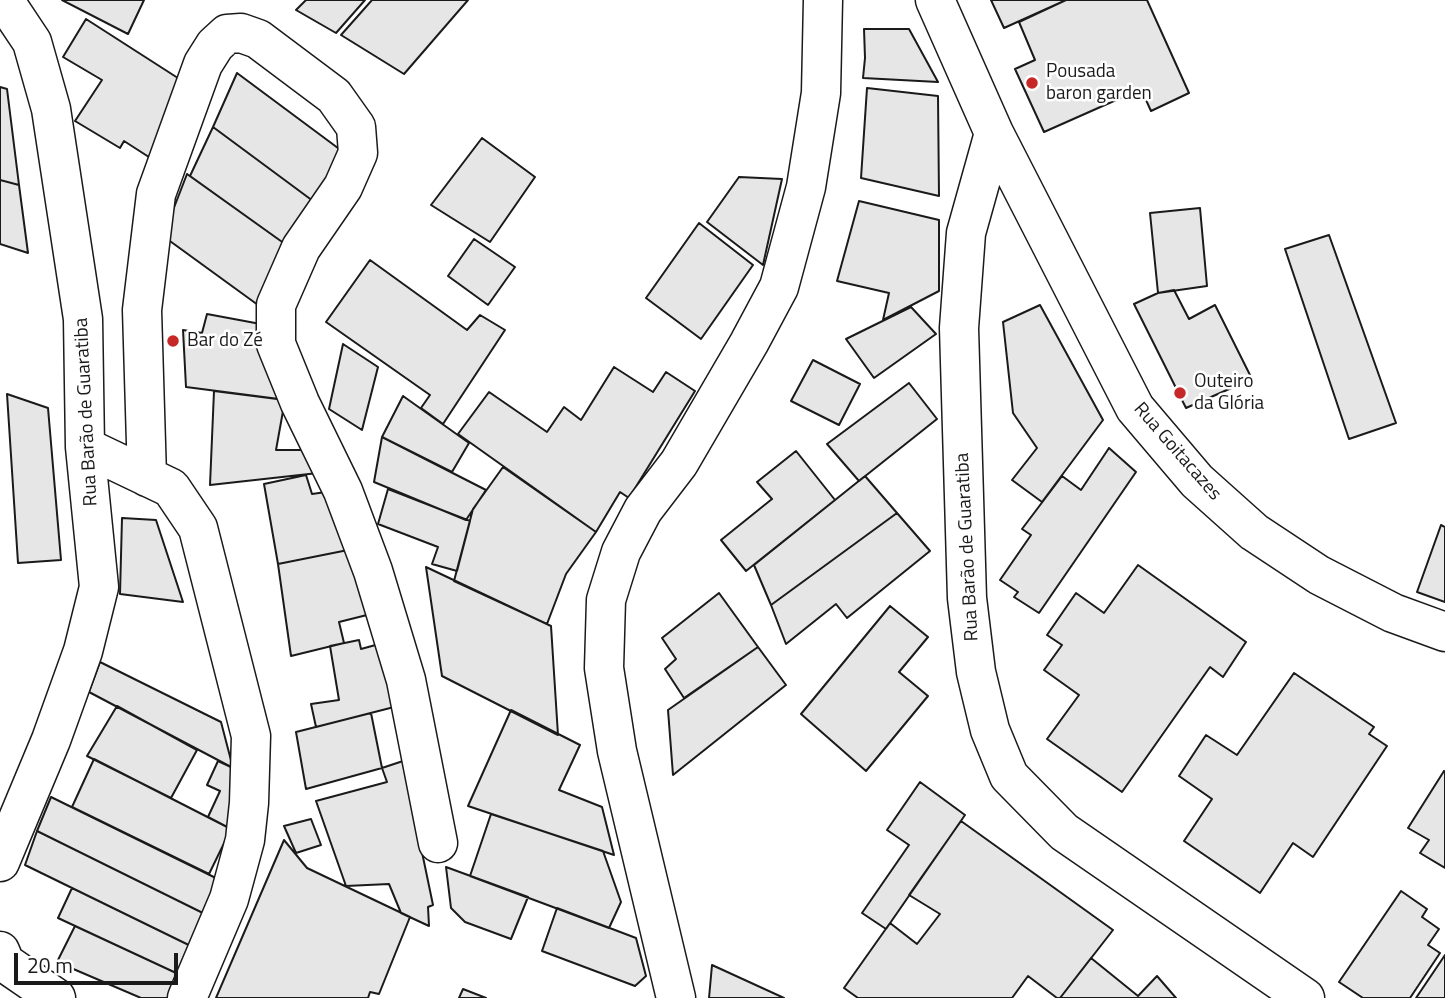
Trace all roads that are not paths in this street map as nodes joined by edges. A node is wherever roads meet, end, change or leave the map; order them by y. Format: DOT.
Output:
graph roads {
  1 [pos="4,0"];
  2 [pos="823,0"];
  3 [pos="936,0"];
  4 [pos="994,133"];
  5 [pos="85,447"];
  6 [pos="147,477"];
  7 [pos="1445,632"];
  8 [pos="438,843"];
  9 [pos="0,862"];
  10 [pos="0,951"];
  11 [pos="56,998"];
  12 [pos="187,998"];
  13 [pos="676,998"];
  14 [pos="1305,998"];
  1 -- 5 [label="street, Rua Barão de Guaratiba"];
  2 -- 13 [label="street"];
  3 -- 4 [label="street"];
  4 -- 7 [label="street, Rua Goitacazes"];
  4 -- 14 [label="street, Rua Barão de Guaratiba"];
  5 -- 6 [label="street"];
  5 -- 9 [label="street, Rua Barão de Guaratiba"];
  6 -- 8 [label="street"];
  6 -- 12 [label="street"];
  10 -- 11 [label="street"];
}
